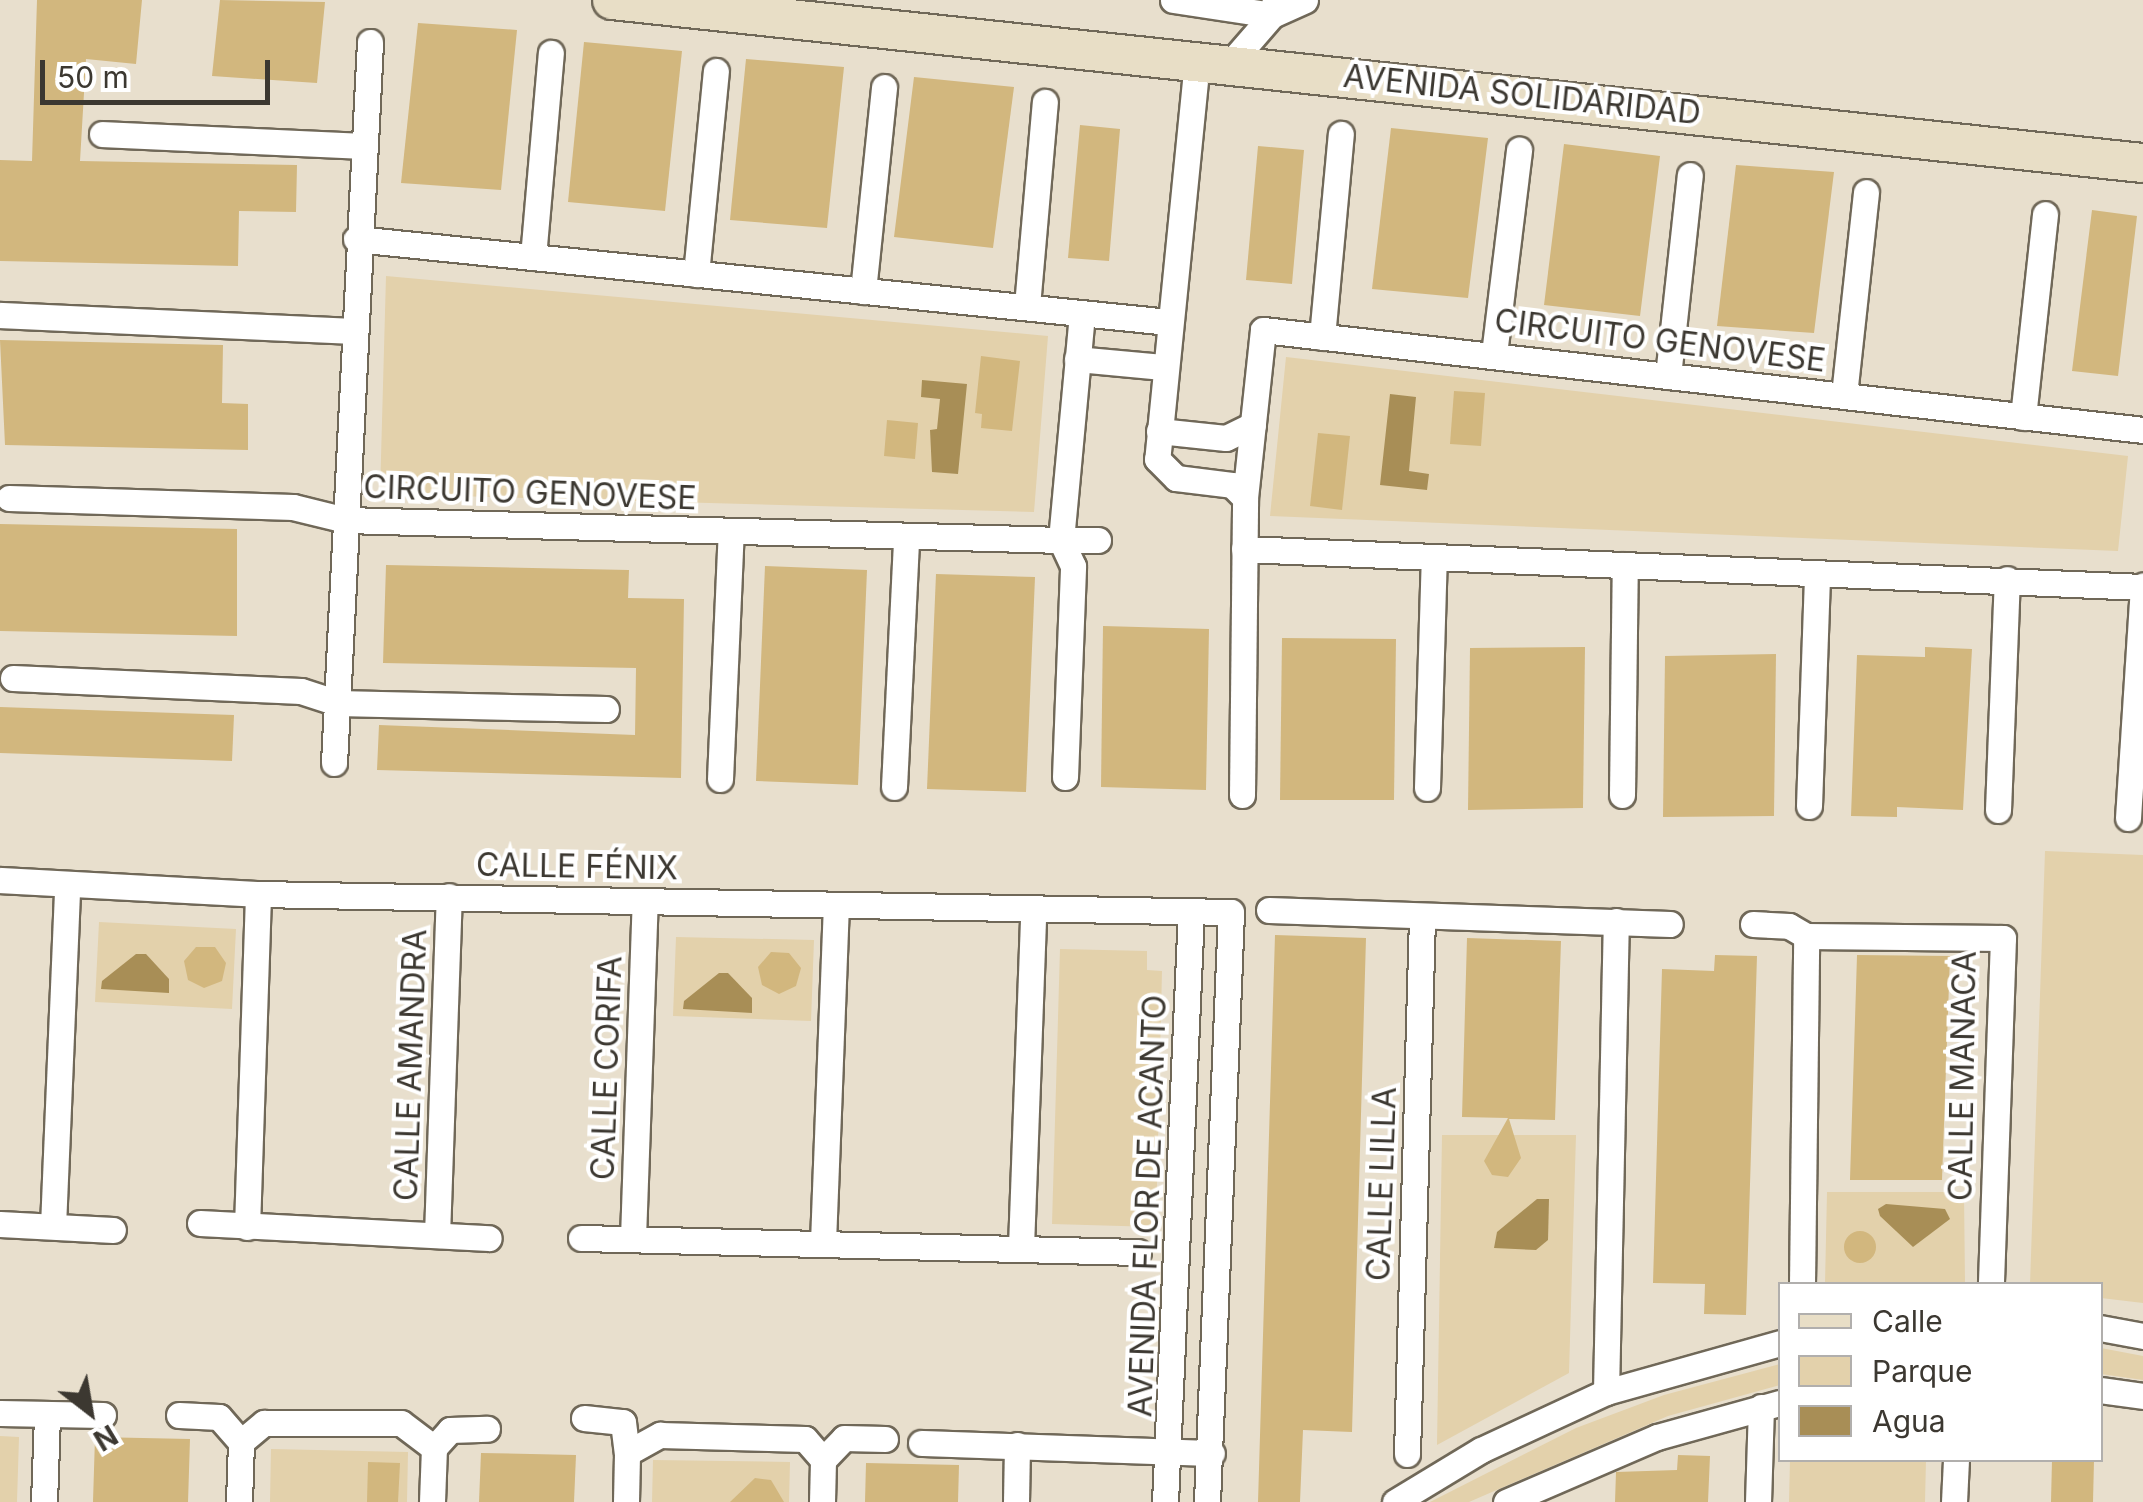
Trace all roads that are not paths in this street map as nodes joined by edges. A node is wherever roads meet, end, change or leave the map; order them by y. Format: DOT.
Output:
graph roads {
  1 [pos="612,0"];
  2 [pos="769,0"];
  3 [pos="1173,0"];
  4 [pos="1305,0"];
  5 [pos="1273,8"];
  6 [pos="901,32"];
  7 [pos="370,42"];
  8 [pos="552,54"];
  9 [pos="1212,64"];
  10 [pos="716,71"];
  11 [pos="884,87"];
  12 [pos="1045,102"];
  13 [pos="102,134"];
  14 [pos="1341,134"];
  15 [pos="362,146"];
  16 [pos="1518,150"];
  17 [pos="2143,164"];
  18 [pos="1690,176"];
  19 [pos="1866,192"];
  20 [pos="2045,214"];
  21 [pos="356,240"];
  22 [pos="533,257"];
  23 [pos="696,274"];
  24 [pos="863,291"];
  25 [pos="1027,306"];
  26 [pos="1082,313"];
  27 [pos="0,314"];
  28 [pos="1168,322"];
  29 [pos="353,331"];
  30 [pos="1322,337"];
  31 [pos="1494,354"];
  32 [pos="1076,359"];
  33 [pos="1164,366"];
  34 [pos="1668,376"];
  35 [pos="1844,395"];
  36 [pos="2023,417"];
  37 [pos="1252,425"];
  38 [pos="2143,430"];
  39 [pos="1159,431"];
  40 [pos="9,498"];
  41 [pos="1245,498"];
  42 [pos="346,520"];
  43 [pos="731,531"];
  44 [pos="906,538"];
  45 [pos="1060,540"];
  46 [pos="1098,540"];
  47 [pos="1244,549"];
  48 [pos="1434,558"];
  49 [pos="1625,565"];
  50 [pos="1817,574"];
  51 [pos="2007,579"];
  52 [pos="2143,586"];
  53 [pos="13,678"];
  54 [pos="338,703"];
  55 [pos="606,709"];
  56 [pos="2138,730"];
  57 [pos="334,764"];
  58 [pos="1066,777"];
  59 [pos="720,780"];
  60 [pos="894,787"];
  61 [pos="1427,788"];
  62 [pos="1242,795"];
  63 [pos="1622,795"];
  64 [pos="1809,806"];
  65 [pos="1998,810"];
  66 [pos="2128,818"];
  67 [pos="0,880"];
  68 [pos="66,884"];
  69 [pos="258,894"];
  70 [pos="449,896"];
  71 [pos="645,901"];
  72 [pos="836,906"];
  73 [pos="1268,910"];
  74 [pos="1032,912"];
  75 [pos="1191,912"];
  76 [pos="1422,917"];
  77 [pos="1616,921"];
  78 [pos="1670,924"];
  79 [pos="1753,924"];
  80 [pos="1806,936"];
  81 [pos="200,1223"];
  82 [pos="0,1224"];
  83 [pos="53,1226"];
  84 [pos="247,1227"];
  85 [pos="113,1230"];
  86 [pos="437,1236"];
  87 [pos="489,1238"];
  88 [pos="581,1238"];
  89 [pos="633,1238"];
  90 [pos="823,1242"];
  91 [pos="1021,1247"];
  92 [pos="1138,1252"];
  93 [pos="1802,1282"];
  94 [pos="1991,1282"];
  95 [pos="2103,1329"];
  96 [pos="2143,1336"];
  97 [pos="1778,1344"];
  98 [pos="2103,1390"];
  99 [pos="1606,1392"];
  100 [pos="2143,1396"];
  101 [pos="1771,1405"];
  102 [pos="0,1413"];
  103 [pos="47,1414"];
  104 [pos="103,1415"];
  105 [pos="179,1415"];
  106 [pos="584,1418"];
  107 [pos="488,1429"];
  108 [pos="884,1440"];
  109 [pos="241,1442"];
  110 [pos="920,1443"];
  111 [pos="1017,1446"];
  112 [pos="434,1448"];
  113 [pos="1172,1449"];
  114 [pos="1212,1452"];
  115 [pos="628,1453"];
  116 [pos="1407,1454"];
  117 [pos="823,1460"];
  118 [pos="1956,1462"];
  119 [pos="44,1502"];
  120 [pos="239,1502"];
  121 [pos="432,1502"];
  122 [pos="626,1502"];
  123 [pos="822,1502"];
  124 [pos="1016,1502"];
  125 [pos="1165,1502"];
  126 [pos="1208,1502"];
  127 [pos="1395,1502"];
  128 [pos="1506,1502"];
  129 [pos="1758,1502"];
  130 [pos="1954,1502"];
  1 -- 6 [label="main road, AVENIDA SOLIDARIDAD"];
  2 -- 6 [label="main road, AVENIDA SOLIDARIDAD"];
  3 -- 5 [label="street"];
  4 -- 5 [label="street"];
  5 -- 9 [label="street"];
  6 -- 9 [label="main road, AVENIDA SOLIDARIDAD"];
  7 -- 15 [label="street, CIRCUITO GENOVESE"];
  8 -- 22 [label="street"];
  9 -- 17 [label="main road, AVENIDA SOLIDARIDAD"];
  9 -- 33 [label="street"];
  10 -- 23 [label="street"];
  11 -- 24 [label="street"];
  12 -- 25 [label="street"];
  13 -- 15 [label="street"];
  14 -- 30 [label="street"];
  15 -- 21 [label="street, CIRCUITO GENOVESE"];
  16 -- 31 [label="street"];
  18 -- 34 [label="street"];
  19 -- 35 [label="street"];
  20 -- 36 [label="street"];
  21 -- 22 [label="street"];
  21 -- 29 [label="street, CIRCUITO GENOVESE"];
  22 -- 23 [label="street"];
  23 -- 24 [label="street"];
  24 -- 25 [label="street"];
  25 -- 26 [label="street"];
  26 -- 28 [label="street"];
  26 -- 32 [label="street"];
  27 -- 29 [label="street"];
  28 -- 33 [label="street"];
  28 -- 33 [label="street"];
  29 -- 42 [label="street, CIRCUITO GENOVESE"];
  30 -- 31 [label="street, CIRCUITO GENOVESE"];
  30 -- 37 [label="street, CIRCUITO GENOVESE"];
  31 -- 34 [label="street, CIRCUITO GENOVESE"];
  32 -- 33 [label="street"];
  32 -- 45 [label="street"];
  33 -- 39 [label="street"];
  34 -- 35 [label="street, CIRCUITO GENOVESE"];
  35 -- 36 [label="street, CIRCUITO GENOVESE"];
  36 -- 38 [label="street, CIRCUITO GENOVESE"];
  37 -- 39 [label="street"];
  37 -- 41 [label="street, CIRCUITO GENOVESE"];
  39 -- 41 [label="street"];
  40 -- 42 [label="street"];
  41 -- 47 [label="street, CIRCUITO GENOVESE"];
  42 -- 43 [label="street, CIRCUITO GENOVESE"];
  42 -- 54 [label="street"];
  43 -- 44 [label="street, CIRCUITO GENOVESE"];
  43 -- 59 [label="street"];
  44 -- 45 [label="street, CIRCUITO GENOVESE"];
  44 -- 60 [label="street"];
  45 -- 46 [label="street, CIRCUITO GENOVESE"];
  45 -- 58 [label="street"];
  47 -- 48 [label="street"];
  47 -- 62 [label="street, CIRCUITO GENOVESE"];
  48 -- 49 [label="street"];
  48 -- 61 [label="street"];
  49 -- 50 [label="street"];
  49 -- 63 [label="street"];
  50 -- 51 [label="street"];
  50 -- 64 [label="street"];
  51 -- 52 [label="street"];
  51 -- 65 [label="street"];
  52 -- 56 [label="street"];
  53 -- 54 [label="street"];
  54 -- 55 [label="street"];
  54 -- 57 [label="street"];
  56 -- 66 [label="street"];
  67 -- 68 [label="street, CALLE FÉNIX"];
  68 -- 69 [label="street, CALLE FÉNIX"];
  68 -- 83 [label="street"];
  69 -- 70 [label="street, CALLE FÉNIX"];
  69 -- 84 [label="street"];
  70 -- 71 [label="street, CALLE FÉNIX"];
  70 -- 86 [label="street, CALLE AMANDRA"];
  71 -- 72 [label="street, CALLE FÉNIX"];
  71 -- 89 [label="street, CALLE CORIFA"];
  72 -- 74 [label="street, CALLE FÉNIX"];
  72 -- 90 [label="street"];
  73 -- 76 [label="street"];
  74 -- 75 [label="street, CALLE FÉNIX"];
  74 -- 91 [label="street"];
  75 -- 113 [label="street, AVENIDA FLOR DE ACANTO"];
  75 -- 114 [label="street, CALLE FÉNIX"];
  76 -- 77 [label="street"];
  76 -- 116 [label="street, CALLE LILLA"];
  77 -- 78 [label="street"];
  77 -- 99 [label="street"];
  79 -- 80 [label="street, CALLE MANACA"];
  80 -- 93 [label="street"];
  80 -- 94 [label="street, CALLE MANACA"];
  81 -- 84 [label="street, CALLE AMANDRA"];
  82 -- 83 [label="street"];
  83 -- 85 [label="street"];
  84 -- 86 [label="street, CALLE AMANDRA"];
  86 -- 87 [label="street, CALLE AMANDRA"];
  88 -- 89 [label="street"];
  89 -- 90 [label="street"];
  90 -- 91 [label="street"];
  91 -- 92 [label="street"];
  95 -- 96 [label="street"];
  97 -- 99 [label="street"];
  98 -- 100 [label="street"];
  99 -- 127 [label="street"];
  101 -- 128 [label="street"];
  101 -- 129 [label="street"];
  102 -- 103 [label="street"];
  103 -- 104 [label="street"];
  103 -- 119 [label="street"];
  105 -- 109 [label="street"];
  106 -- 115 [label="street"];
  107 -- 112 [label="street"];
  108 -- 117 [label="street"];
  109 -- 112 [label="street"];
  109 -- 120 [label="street"];
  110 -- 111 [label="street"];
  111 -- 113 [label="street"];
  111 -- 124 [label="street"];
  112 -- 121 [label="street"];
  113 -- 114 [label="street"];
  113 -- 125 [label="street, AVENIDA FLOR DE ACANTO"];
  114 -- 126 [label="street"];
  115 -- 117 [label="street"];
  115 -- 122 [label="street"];
  117 -- 123 [label="street"];
  118 -- 130 [label="street"];
}
